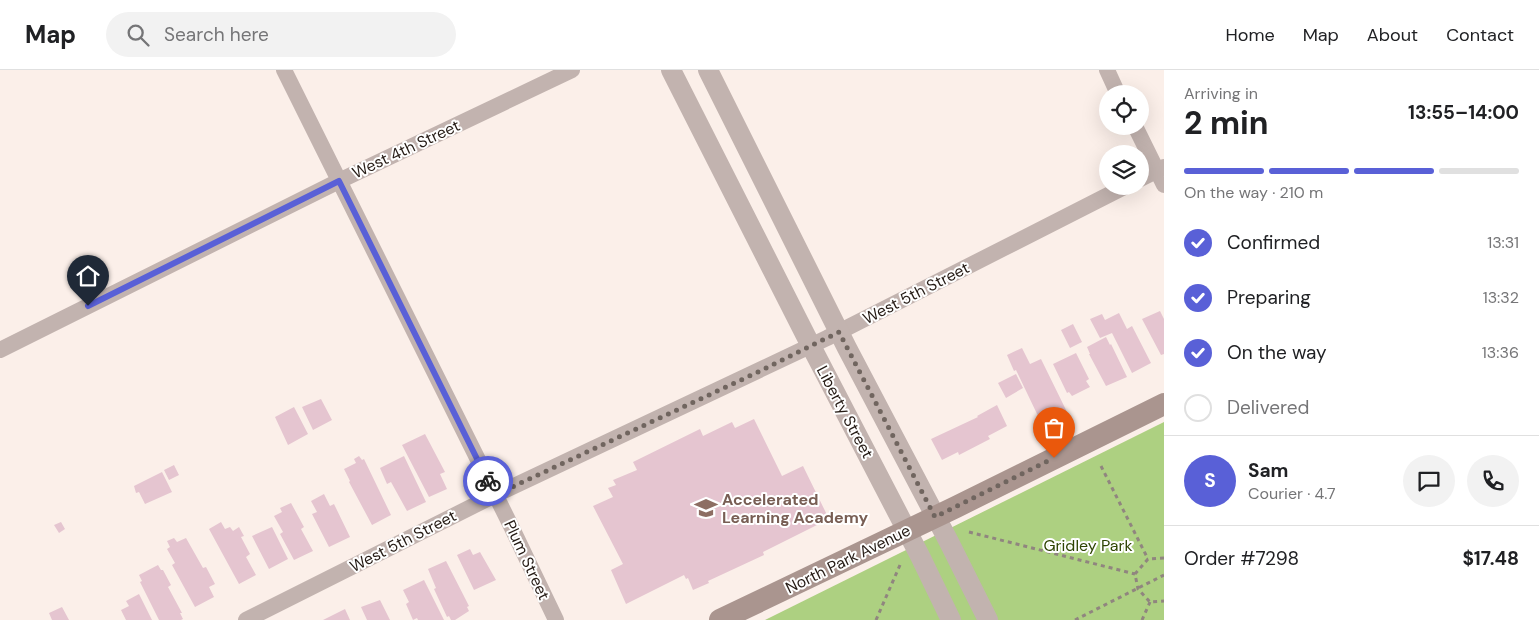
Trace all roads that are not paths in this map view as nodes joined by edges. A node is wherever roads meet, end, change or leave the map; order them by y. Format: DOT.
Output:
graph roads {
  1 [pos="284,70"];
  2 [pos="572,70"];
  3 [pos="671,70"];
  4 [pos="708,70"];
  5 [pos="1107,70"];
  6 [pos="1114,85"];
  7 [pos="1139,135"];
  8 [pos="1162,174"];
  9 [pos="1149,177"];
  10 [pos="339,181"];
  11 [pos="1108,195"];
  12 [pos="839,332"];
  13 [pos="810,346"];
  14 [pos="0,350"];
  15 [pos="1164,404"];
  16 [pos="495,495"];
  17 [pos="935,517"];
  18 [pos="906,531"];
  19 [pos="246,620"];
  20 [pos="556,620"];
  21 [pos="720,620"];
  22 [pos="951,620"];
  23 [pos="988,620"];
  1 -- 10 [label="street, Plum Street"];
  2 -- 10 [label="street, West 4th Street"];
  3 -- 13 [label="street, Liberty Street"];
  4 -- 12 [label="street, Liberty Street"];
  5 -- 6 [label="street"];
  7 -- 8 [label="street"];
  8 -- 9 [label="street"];
  10 -- 14 [label="street, West 4th Street"];
  10 -- 16 [label="street, Plum Street"];
  11 -- 12 [label="street, West 5th Street"];
  12 -- 13 [label="street, West 5th Street"];
  12 -- 17 [label="street, Liberty Street"];
  13 -- 16 [label="street, West 5th Street"];
  13 -- 18 [label="street, Liberty Street"];
  15 -- 17 [label="main road, North Park Avenue"];
  16 -- 19 [label="street, West 5th Street"];
  16 -- 20 [label="street, Plum Street"];
  17 -- 18 [label="main road, North Park Avenue"];
  17 -- 23 [label="street, Liberty Street"];
  18 -- 21 [label="main road, North Park Avenue"];
  18 -- 22 [label="street, Liberty Street"];
}
